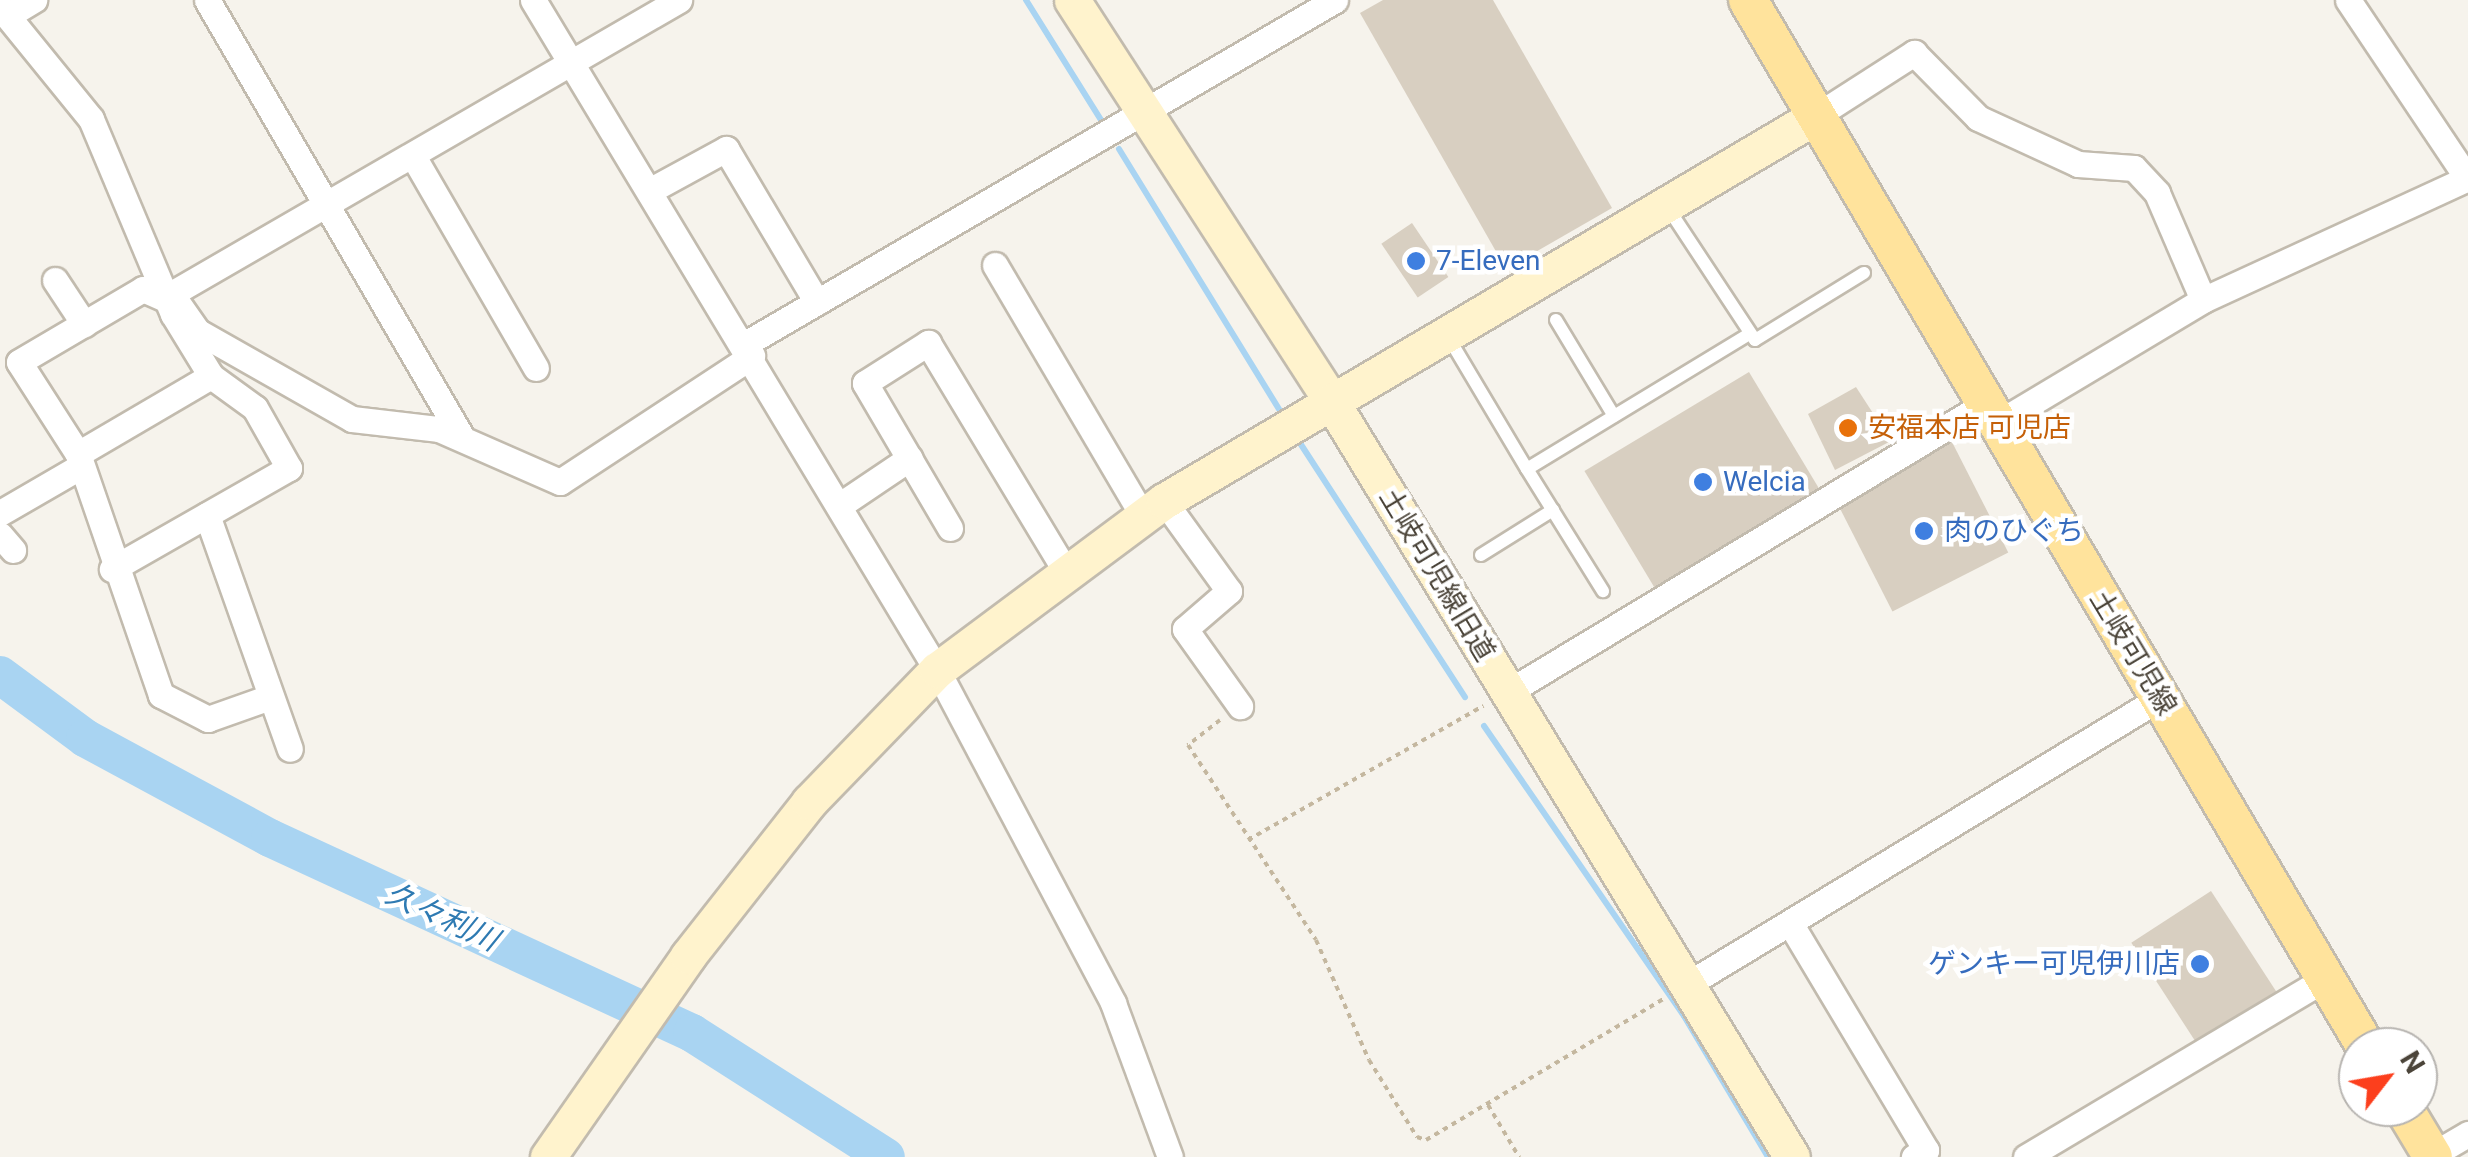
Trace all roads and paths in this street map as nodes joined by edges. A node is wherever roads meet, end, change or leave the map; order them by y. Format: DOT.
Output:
graph roads {
  1 [pos="207,0"];
  2 [pos="533,0"];
  3 [pos="678,0"];
  4 [pos="1072,0"];
  5 [pos="1336,0"];
  6 [pos="1748,0"];
  7 [pos="2348,0"];
  8 [pos="15,7"];
  9 [pos="572,66"];
  10 [pos="1150,111"];
  11 [pos="1816,116"];
  12 [pos="413,156"];
  13 [pos="2468,178"];
  14 [pos="649,190"];
  15 [pos="1666,204"];
  16 [pos="327,206"];
  17 [pos="995,264"];
  18 [pos="1864,273"];
  19 [pos="55,280"];
  20 [pos="166,298"];
  21 [pos="2203,300"];
  22 [pos="818,302"];
  23 [pos="1556,320"];
  24 [pos="84,324"];
  25 [pos="1446,333"];
  26 [pos="1746,336"];
  27 [pos="749,350"];
  28 [pos="536,368"];
  29 [pos="211,376"];
  30 [pos="1331,401"];
  31 [pos="1990,414"];
  32 [pos="1614,416"];
  33 [pos="461,436"];
  34 [pos="910,458"];
  35 [pos="80,460"];
  36 [pos="1528,469"];
  37 [pos="840,505"];
  38 [pos="1153,508"];
  39 [pos="1553,510"];
  40 [pos="0,512"];
  41 [pos="207,515"];
  42 [pos="950,528"];
  43 [pos="1481,554"];
  44 [pos="112,569"];
  45 [pos="1065,570"];
  46 [pos="1603,591"];
  47 [pos="937,670"];
  48 [pos="1508,692"];
  49 [pos="270,697"];
  50 [pos="2160,698"];
  51 [pos="1240,706"];
  52 [pos="290,749"];
  53 [pos="1248,840"];
  54 [pos="1790,923"];
  55 [pos="2325,978"];
  56 [pos="1688,984"];
  57 [pos="1656,1003"];
  58 [pos="2354,1027"];
  59 [pos="1487,1104"];
  60 [pos="2415,1127"];
  61 [pos="2468,1134"];
  62 [pos="2433,1156"];
  63 [pos="548,1157"];
  64 [pos="1170,1157"];
  65 [pos="1519,1157"];
  66 [pos="1792,1157"];
  67 [pos="1914,1157"];
  68 [pos="2026,1157"];
  1 -- 16 [label="street"];
  2 -- 9 [label="street"];
  3 -- 9 [label="street"];
  4 -- 10 [label="street, 土岐可児線旧道"];
  5 -- 10 [label="street"];
  6 -- 11 [label="main road, 土岐可児線"];
  7 -- 13 [label="street"];
  8 -- 20 [label="street"];
  9 -- 12 [label="street"];
  9 -- 14 [label="street"];
  10 -- 22 [label="street"];
  10 -- 30 [label="street, 土岐可児線旧道"];
  11 -- 15 [label="street"];
  11 -- 21 [label="street"];
  11 -- 31 [label="main road, 土岐可児線"];
  12 -- 16 [label="street"];
  12 -- 28 [label="street"];
  13 -- 21 [label="street"];
  14 -- 22 [label="street"];
  14 -- 27 [label="street"];
  15 -- 25 [label="street"];
  15 -- 26 [label="lane"];
  16 -- 20 [label="street"];
  16 -- 33 [label="street"];
  17 -- 38 [label="street"];
  18 -- 26 [label="lane"];
  19 -- 24 [label="street"];
  20 -- 24 [label="street"];
  20 -- 29 [label="street"];
  20 -- 33 [label="street"];
  21 -- 31 [label="street"];
  22 -- 27 [label="street"];
  23 -- 32 [label="lane"];
  24 -- 35 [label="street"];
  25 -- 30 [label="street"];
  25 -- 36 [label="lane"];
  26 -- 32 [label="lane"];
  27 -- 33 [label="street"];
  27 -- 37 [label="street"];
  29 -- 35 [label="street"];
  29 -- 41 [label="street"];
  30 -- 38 [label="street"];
  30 -- 48 [label="street, 土岐可児線旧道"];
  31 -- 48 [label="street"];
  31 -- 50 [label="main road, 土岐可児線"];
  32 -- 36 [label="lane"];
  34 -- 37 [label="street"];
  34 -- 42 [label="street"];
  34 -- 45 [label="street"];
  35 -- 40 [label="street"];
  35 -- 44 [label="street"];
  36 -- 39 [label="lane"];
  37 -- 47 [label="street"];
  38 -- 45 [label="street"];
  38 -- 51 [label="street"];
  39 -- 43 [label="lane"];
  39 -- 46 [label="lane"];
  41 -- 44 [label="street"];
  41 -- 49 [label="street"];
  44 -- 49 [label="street"];
  45 -- 47 [label="street"];
  47 -- 63 [label="street"];
  47 -- 64 [label="street"];
  48 -- 53 [label="path"];
  48 -- 56 [label="street, 土岐可児線旧道"];
  49 -- 52 [label="street"];
  50 -- 54 [label="street"];
  50 -- 55 [label="main road, 土岐可児線"];
  51 -- 53 [label="path"];
  53 -- 59 [label="path"];
  54 -- 56 [label="street"];
  54 -- 67 [label="street"];
  55 -- 58 [label="main road, 土岐可児線"];
  55 -- 68 [label="street"];
  56 -- 66 [label="street, 土岐可児線旧道"];
  57 -- 59 [label="path"];
  59 -- 65 [label="path"];
  60 -- 62 [label="main road"];
  61 -- 62 [label="street"];
}
